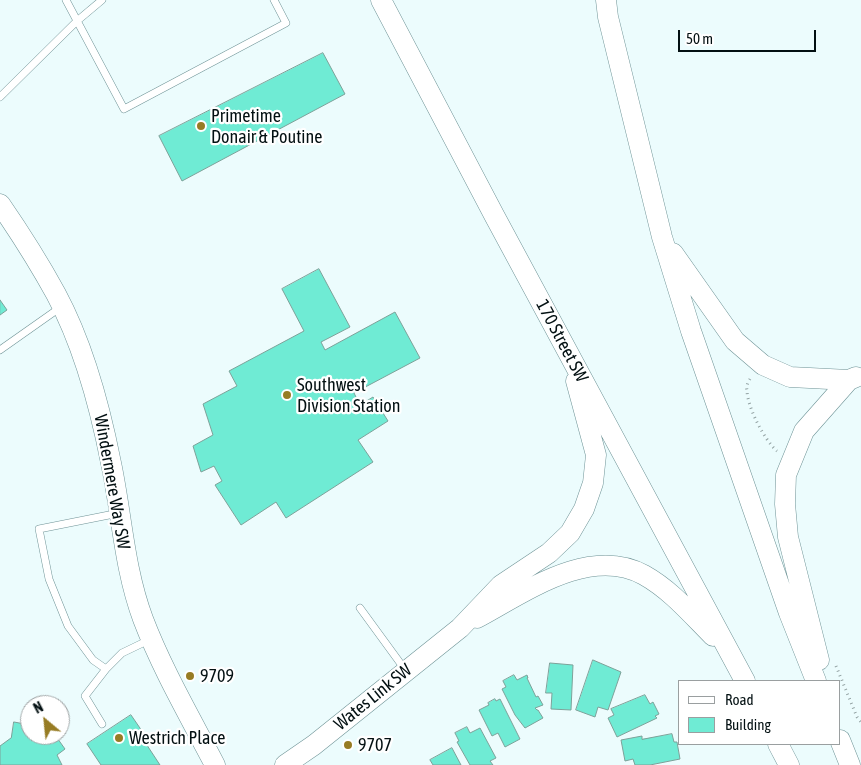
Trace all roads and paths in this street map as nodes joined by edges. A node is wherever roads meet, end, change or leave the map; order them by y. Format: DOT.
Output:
graph roads {
  1 [pos="66,0"];
  2 [pos="102,0"];
  3 [pos="274,0"];
  4 [pos="381,0"];
  5 [pos="606,0"];
  6 [pos="77,21"];
  7 [pos="0,97"];
  8 [pos="0,204"];
  9 [pos="662,237"];
  10 [pos="61,306"];
  11 [pos="567,349"];
  12 [pos="0,350"];
  13 [pos="855,377"];
  14 [pos="119,513"];
  15 [pos="360,608"];
  16 [pos="460,628"];
  17 [pos="152,638"];
  18 [pos="732,656"];
  19 [pos="106,669"];
  20 [pos="406,670"];
  21 [pos="744,680"];
  22 [pos="816,680"];
  23 [pos="824,680"];
  24 [pos="102,724"];
  25 [pos="841,742"];
  26 [pos="779,745"];
  27 [pos="214,765"];
  28 [pos="286,765"];
  29 [pos="789,765"];
  30 [pos="850,765"];
  1 -- 6 [label="lane"];
  2 -- 6 [label="lane"];
  3 -- 6 [label="lane"];
  4 -- 11 [label="main road, 170 Street SW"];
  5 -- 9 [label="main road"];
  6 -- 7 [label="lane"];
  8 -- 10 [label="main road, Windermere Way SW"];
  9 -- 13 [label="main road"];
  9 -- 22 [label="main road"];
  10 -- 12 [label="lane"];
  10 -- 14 [label="main road, Windermere Way SW"];
  11 -- 16 [label="main road"];
  11 -- 18 [label="main road, 170 Street SW"];
  13 -- 23 [label="main road"];
  14 -- 17 [label="main road, Windermere Way SW"];
  14 -- 19 [label="lane"];
  15 -- 20 [label="lane"];
  16 -- 18 [label="main road"];
  16 -- 20 [label="main road, Wates Link SW"];
  17 -- 19 [label="lane"];
  17 -- 27 [label="main road, Windermere Way SW"];
  18 -- 21 [label="main road, 170 Street SW"];
  19 -- 24 [label="lane"];
  20 -- 28 [label="main road, Wates Link SW"];
  25 -- 30 [label="main road"];
  26 -- 29 [label="main road"];
}
